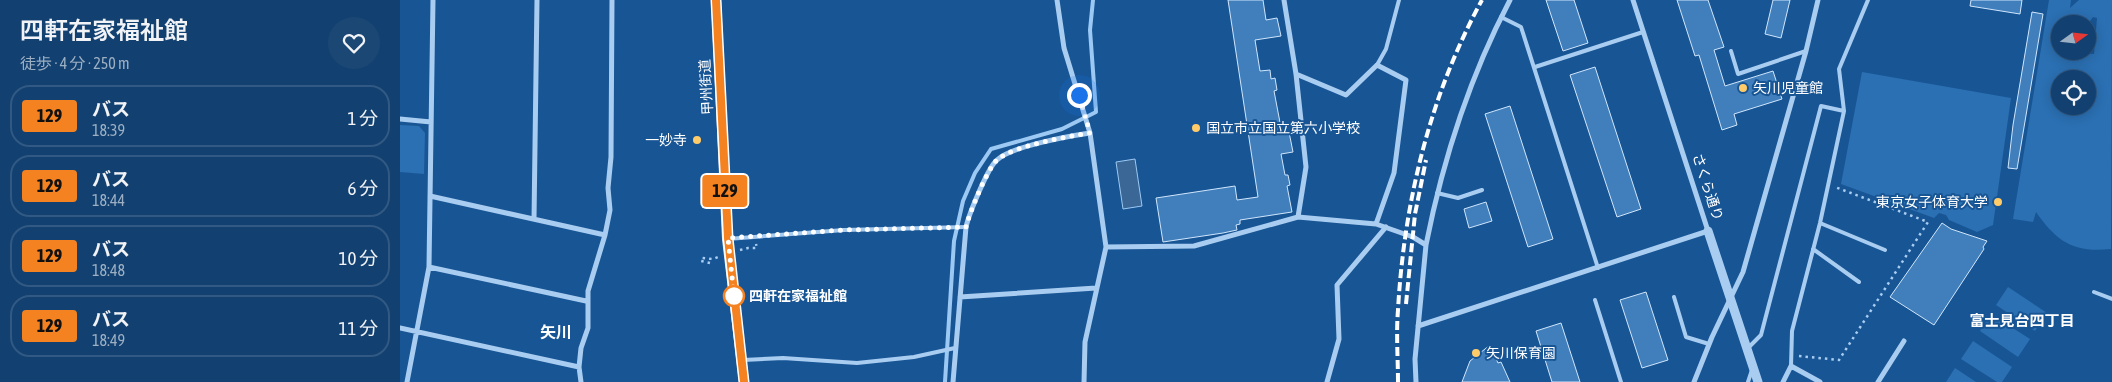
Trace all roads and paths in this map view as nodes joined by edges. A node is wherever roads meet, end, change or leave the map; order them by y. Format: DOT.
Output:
graph roads {
  1 [pos="432,0"];
  2 [pos="537,0"];
  3 [pos="612,0"];
  4 [pos="716,0"];
  5 [pos="1056,0"];
  6 [pos="1284,0"];
  7 [pos="1399,0"];
  8 [pos="1510,0"];
  9 [pos="1633,0"];
  10 [pos="1818,0"];
  11 [pos="1868,0"];
  12 [pos="1501,17"];
  13 [pos="1643,32"];
  14 [pos="1731,51"];
  15 [pos="1806,51"];
  16 [pos="1377,66"];
  17 [pos="1535,67"];
  18 [pos="1296,74"];
  19 [pos="1844,111"];
  20 [pos="400,119"];
  21 [pos="431,122"];
  22 [pos="1090,133"];
  23 [pos="1828,185"];
  24 [pos="1482,190"];
  25 [pos="1437,193"];
  26 [pos="430,196"];
  27 [pos="1298,217"];
  28 [pos="534,219"];
  29 [pos="1820,223"];
  30 [pos="1376,224"];
  31 [pos="964,227"];
  32 [pos="1386,228"];
  33 [pos="1708,231"];
  34 [pos="605,234"];
  35 [pos="728,238"];
  36 [pos="1426,245"];
  37 [pos="1106,247"];
  38 [pos="1813,249"];
  39 [pos="1884,250"];
  40 [pos="713,259"];
  41 [pos="710,264"];
  42 [pos="429,267"];
  43 [pos="1598,268"];
  44 [pos="1859,282"];
  45 [pos="1096,288"];
  46 [pos="2094,292"];
  47 [pos="960,297"];
  48 [pos="1674,297"];
  49 [pos="1730,299"];
  50 [pos="2112,299"];
  51 [pos="1595,300"];
  52 [pos="586,301"];
  53 [pos="1418,326"];
  54 [pos="400,328"];
  55 [pos="416,332"];
  56 [pos="1904,341"];
  57 [pos="1709,344"];
  58 [pos="953,348"];
  59 [pos="1747,349"];
  60 [pos="1790,356"];
  61 [pos="741,360"];
  62 [pos="1791,366"];
  63 [pos="579,367"];
  64 [pos="1753,368"];
  65 [pos="407,382"];
  66 [pos="581,382"];
  67 [pos="744,382"];
  68 [pos="953,382"];
  69 [pos="1084,382"];
  70 [pos="1327,382"];
  71 [pos="1416,382"];
  72 [pos="1621,382"];
  73 [pos="1694,382"];
  74 [pos="1748,382"];
  75 [pos="1758,382"];
  76 [pos="1783,382"];
  77 [pos="1820,382"];
  78 [pos="1878,382"];
  1 -- 21 [label="street"];
  2 -- 28 [label="street"];
  3 -- 34 [label="street"];
  4 -- 35 [label="main road, 甲州街道"];
  5 -- 22 [label="street"];
  6 -- 18 [label="street"];
  7 -- 16 [label="lane"];
  8 -- 12 [label="street"];
  9 -- 13 [label="street, さくら通り"];
  10 -- 15 [label="street"];
  11 -- 19 [label="lane"];
  12 -- 17 [label="lane"];
  12 -- 25 [label="street"];
  13 -- 17 [label="lane"];
  13 -- 33 [label="street, さくら通り"];
  14 -- 15 [label="lane"];
  15 -- 49 [label="street"];
  16 -- 18 [label="street"];
  16 -- 30 [label="street"];
  17 -- 43 [label="lane"];
  18 -- 27 [label="street"];
  19 -- 23 [label="lane"];
  19 -- 59 [label="lane"];
  20 -- 21 [label="street"];
  21 -- 26 [label="street"];
  22 -- 31 [label="street"];
  22 -- 37 [label="street"];
  23 -- 29 [label="lane"];
  23 -- 60 [label="path"];
  24 -- 25 [label="lane"];
  25 -- 36 [label="street"];
  26 -- 28 [label="street"];
  26 -- 42 [label="street"];
  27 -- 30 [label="street"];
  27 -- 37 [label="street"];
  28 -- 34 [label="street"];
  29 -- 38 [label="lane"];
  29 -- 39 [label="lane"];
  30 -- 32 [label="street"];
  31 -- 35 [label="lane"];
  31 -- 47 [label="street"];
  32 -- 36 [label="street"];
  32 -- 70 [label="street"];
  33 -- 43 [label="street"];
  33 -- 49 [label="street, さくら通り"];
  34 -- 52 [label="street"];
  35 -- 61 [label="main road, 甲州街道"];
  36 -- 53 [label="street"];
  37 -- 45 [label="street"];
  38 -- 44 [label="lane"];
  38 -- 60 [label="lane"];
  40 -- 41 [label="path"];
  42 -- 52 [label="street"];
  42 -- 55 [label="street"];
  43 -- 53 [label="street"];
  45 -- 47 [label="street"];
  45 -- 69 [label="street"];
  46 -- 50 [label="lane"];
  47 -- 58 [label="street"];
  48 -- 57 [label="lane"];
  49 -- 57 [label="street"];
  49 -- 59 [label="street, さくら通り"];
  51 -- 72 [label="lane"];
  52 -- 63 [label="street"];
  53 -- 71 [label="street"];
  54 -- 55 [label="street"];
  55 -- 63 [label="street"];
  55 -- 65 [label="street"];
  56 -- 78 [label="street"];
  57 -- 73 [label="street"];
  58 -- 61 [label="lane"];
  58 -- 68 [label="street"];
  59 -- 64 [label="street, さくら通り"];
  60 -- 62 [label="lane"];
  61 -- 67 [label="main road, 甲州街道"];
  62 -- 76 [label="street"];
  62 -- 77 [label="street"];
  63 -- 66 [label="street"];
  64 -- 74 [label="lane"];
  64 -- 75 [label="street, さくら通り"];
}
